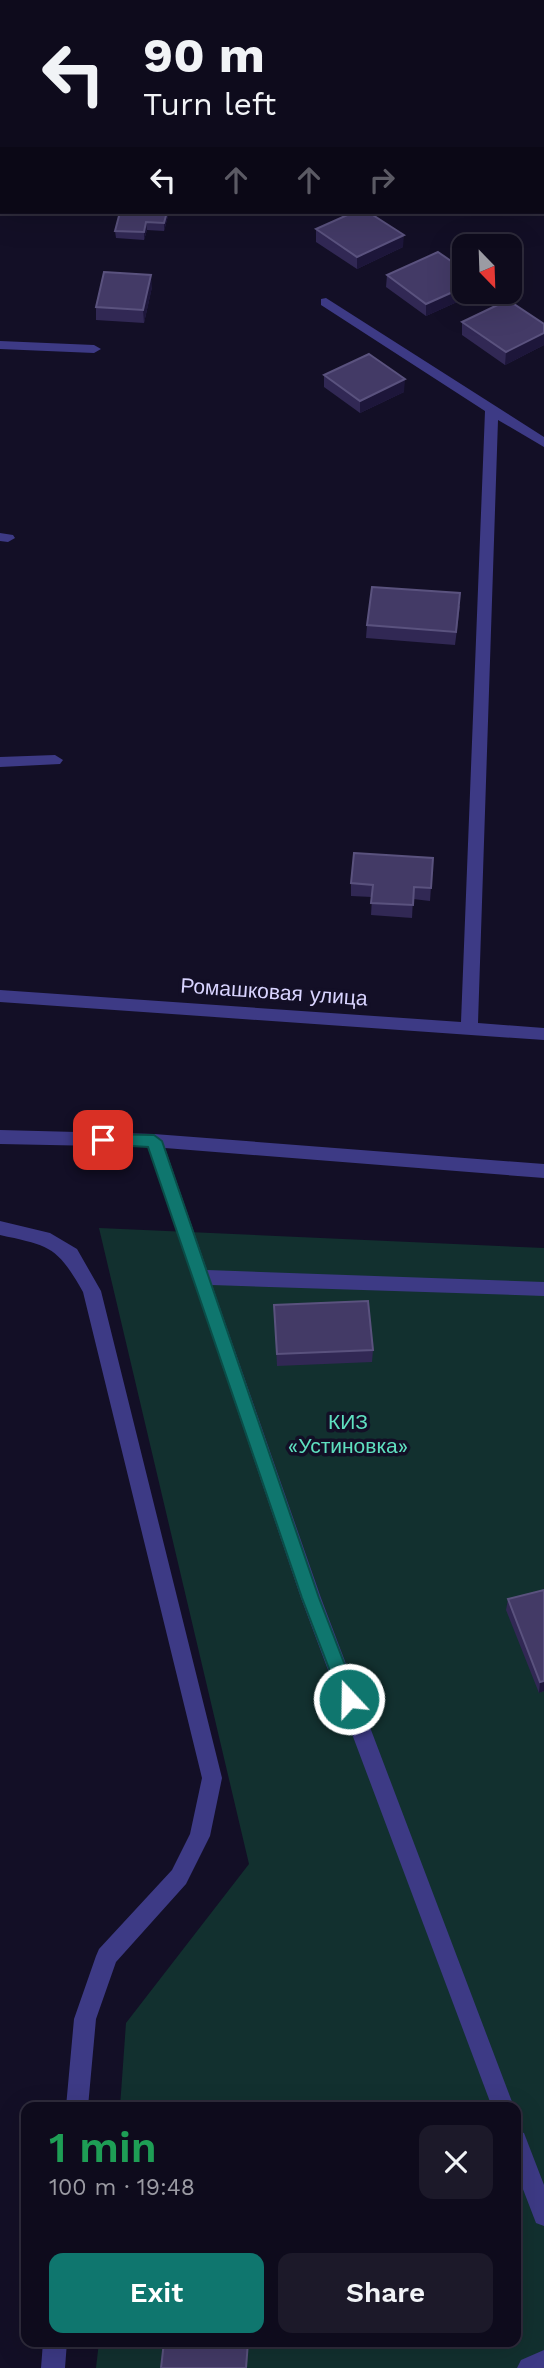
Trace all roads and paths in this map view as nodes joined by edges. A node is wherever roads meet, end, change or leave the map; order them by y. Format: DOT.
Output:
graph roads {
  1 [pos="326,302"];
  2 [pos="0,345"];
  3 [pos="94,349"];
  4 [pos="492,409"];
  5 [pos="544,443"];
  6 [pos="55,760"];
  7 [pos="0,762"];
  8 [pos="0,996"];
  9 [pos="469,1029"];
  10 [pos="544,1034"];
  11 [pos="0,1137"];
  12 [pos="154,1141"];
  13 [pos="544,1171"];
  14 [pos="0,1228"];
  15 [pos="199,1277"];
  16 [pos="544,1289"];
  17 [pos="77,2102"];
  18 [pos="501,2102"];
  19 [pos="521,2154"];
  20 [pos="544,2215"];
  21 [pos="55,2347"];
  22 [pos="544,2362"];
  23 [pos="53,2368"];
  24 [pos="529,2368"];
  1 -- 4 [label="street"];
  2 -- 3 [label="street"];
  4 -- 5 [label="street"];
  4 -- 9 [label="street"];
  6 -- 7 [label="street"];
  8 -- 9 [label="street, Ромашковая улица"];
  9 -- 10 [label="street, Ромашковая улица"];
  11 -- 12 [label="street"];
  12 -- 13 [label="street"];
  12 -- 15 [label="street"];
  14 -- 17 [label="street"];
  15 -- 16 [label="street"];
  15 -- 18 [label="street"];
  19 -- 20 [label="street"];
  21 -- 23 [label="street"];
  22 -- 24 [label="street"];
}
